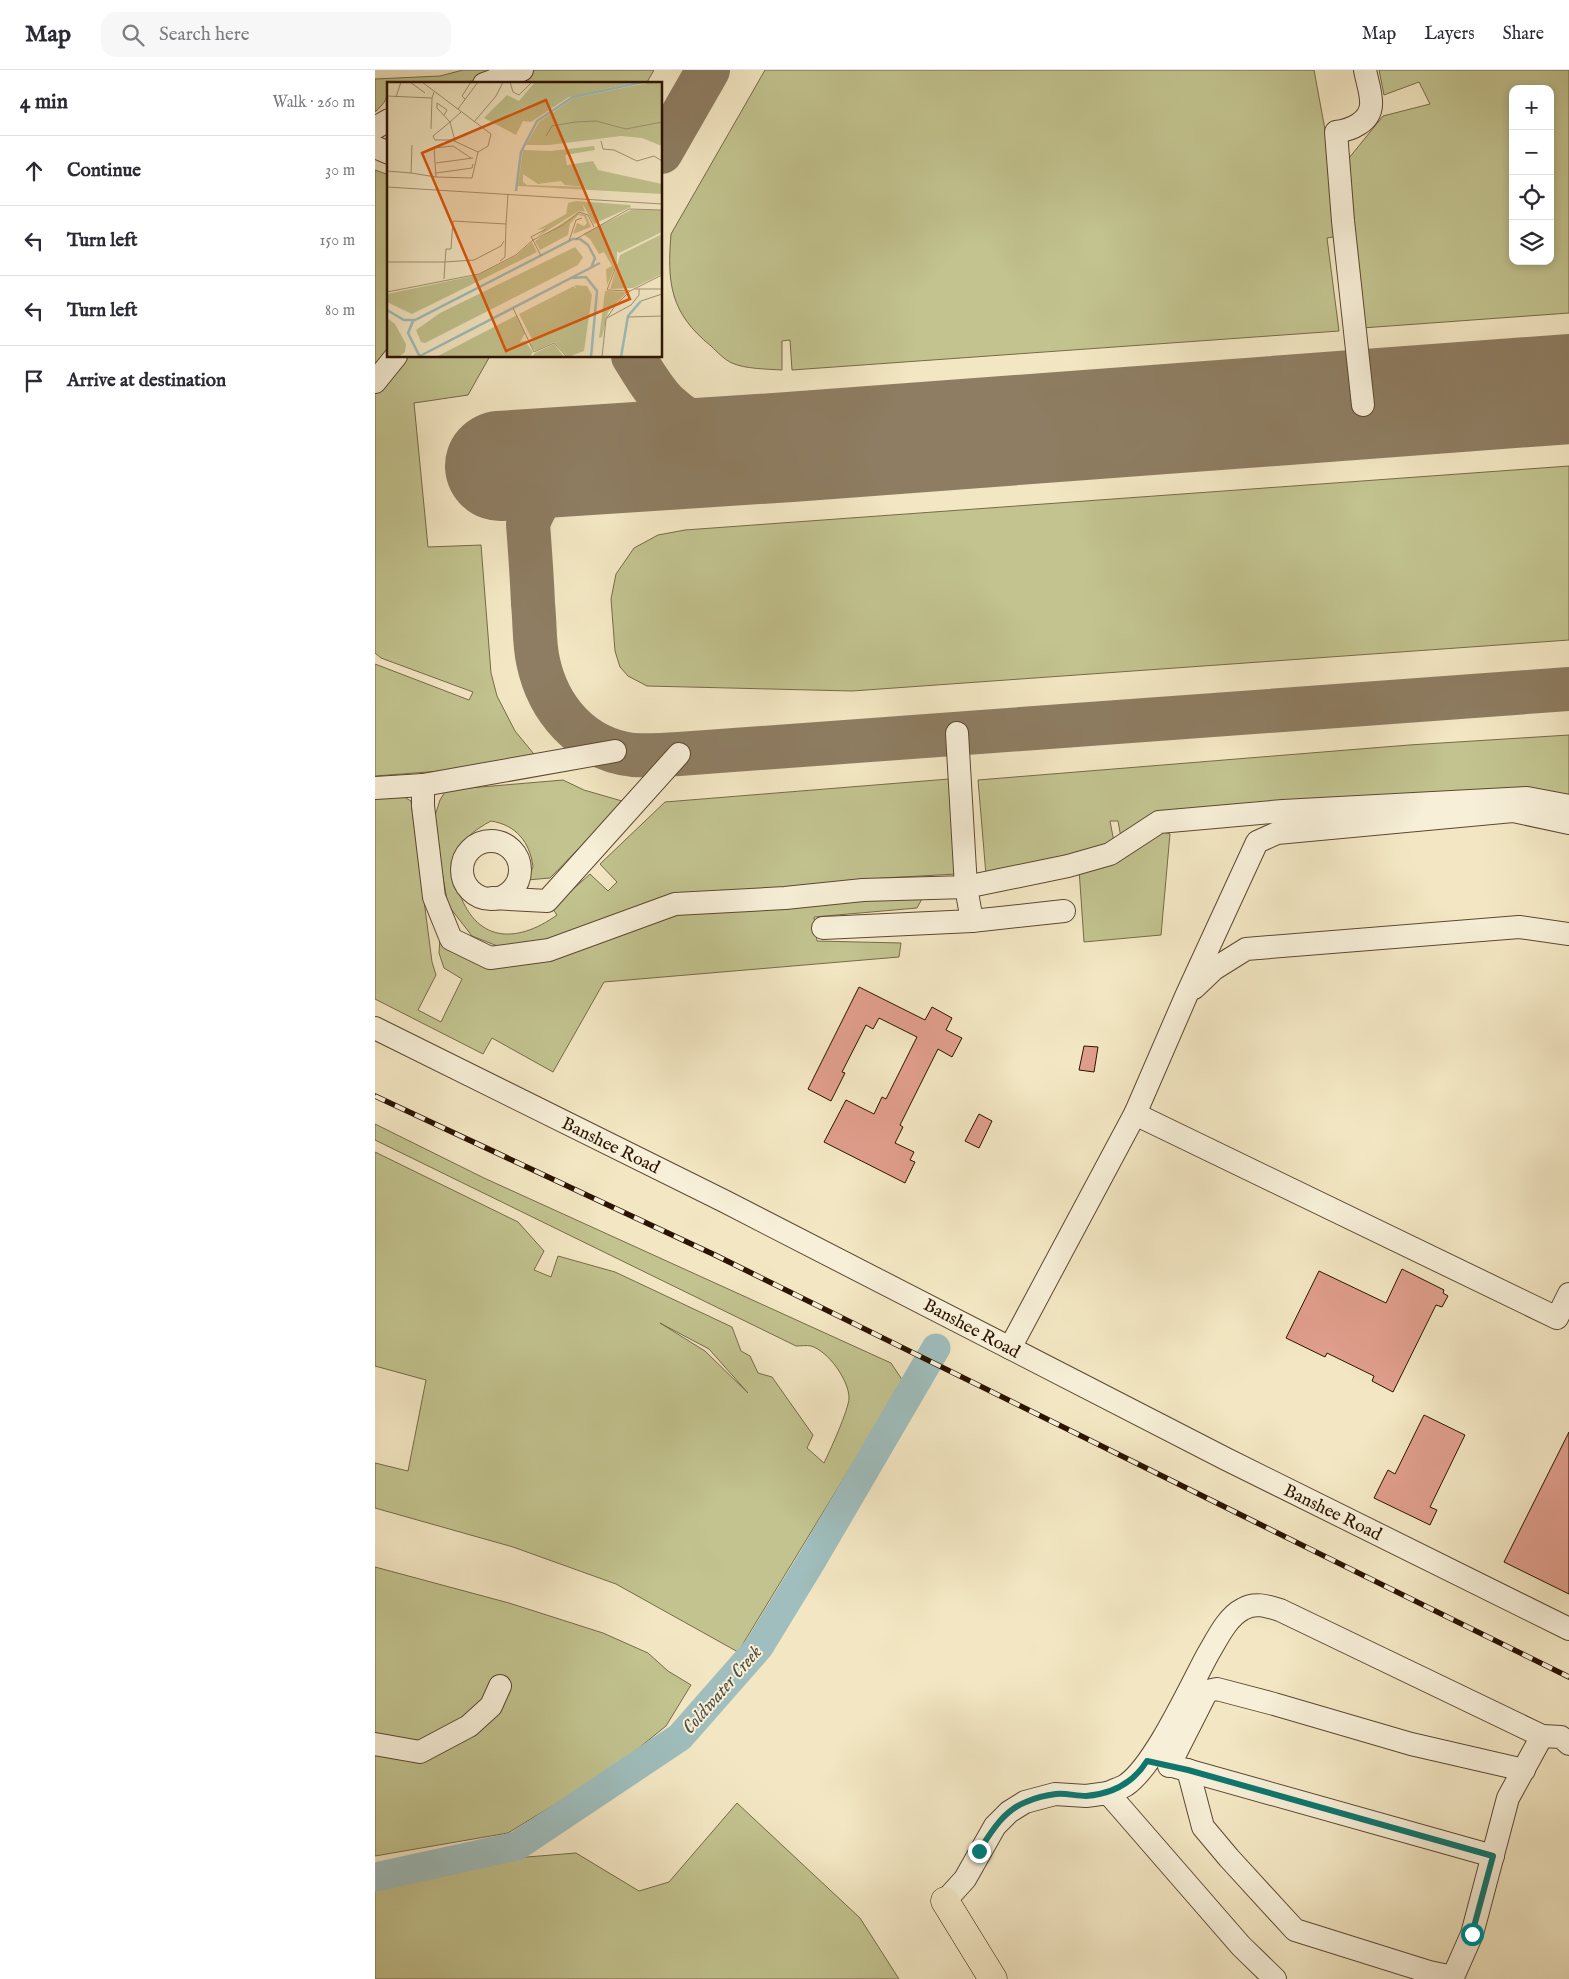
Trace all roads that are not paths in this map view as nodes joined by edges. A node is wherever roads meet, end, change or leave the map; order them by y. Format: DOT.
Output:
graph roads {
  1 [pos="522,70"];
  2 [pos="1365,70"];
  3 [pos="489,82"];
  4 [pos="387,121"];
  5 [pos="375,128"];
  6 [pos="375,147"];
  7 [pos="387,152"];
  8 [pos="394,358"];
  9 [pos="375,382"];
  10 [pos="1363,405"];
  11 [pos="957,733"];
  12 [pos="615,751"];
  13 [pos="679,754"];
  14 [pos="423,785"];
  15 [pos="375,788"];
  16 [pos="1569,806"];
  17 [pos="1569,823"];
  18 [pos="966,887"];
  19 [pos="492,898"];
  20 [pos="1064,911"];
  21 [pos="972,921"];
  22 [pos="823,928"];
  23 [pos="1569,934"];
  24 [pos="1187,994"];
  25 [pos="375,1028"];
  26 [pos="1135,1114"];
  27 [pos="1569,1294"];
  28 [pos="1011,1348"];
  29 [pos="1569,1629"];
  30 [pos="500,1686"];
  31 [pos="1543,1736"];
  32 [pos="375,1744"];
  33 [pos="1569,1744"];
  34 [pos="1147,1761"];
  35 [pos="1179,1768"];
  36 [pos="1524,1770"];
  37 [pos="1108,1792"];
  38 [pos="1493,1856"];
  39 [pos="945,1901"];
  40 [pos="1263,1974"];
  41 [pos="993,1979"];
  1 -- 3 [label="street"];
  2 -- 10 [label="street"];
  4 -- 5 [label="street"];
  6 -- 7 [label="street"];
  8 -- 9 [label="street"];
  11 -- 18 [label="street"];
  12 -- 14 [label="street"];
  13 -- 19 [label="street"];
  14 -- 15 [label="street"];
  14 -- 18 [label="street"];
  16 -- 18 [label="street"];
  17 -- 24 [label="street"];
  18 -- 21 [label="street"];
  20 -- 21 [label="street"];
  21 -- 22 [label="street"];
  23 -- 24 [label="street"];
  24 -- 26 [label="street"];
  25 -- 28 [label="street, Banshee Road"];
  26 -- 27 [label="street"];
  26 -- 28 [label="street"];
  28 -- 29 [label="street, Banshee Road"];
  30 -- 32 [label="street"];
  31 -- 33 [label="street"];
  31 -- 34 [label="street"];
  31 -- 36 [label="street"];
  34 -- 35 [label="street"];
  34 -- 37 [label="street"];
  35 -- 36 [label="street"];
  35 -- 38 [label="street"];
  35 -- 38 [label="street"];
  36 -- 38 [label="street"];
  37 -- 39 [label="street"];
  37 -- 40 [label="street"];
  39 -- 41 [label="main road"];
}
